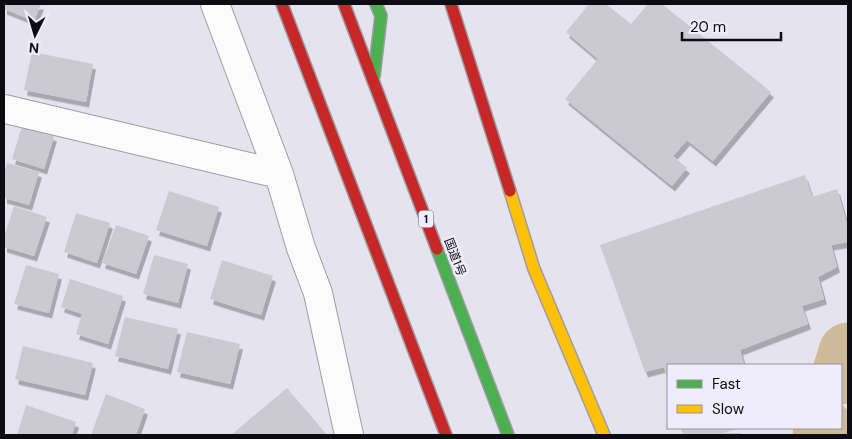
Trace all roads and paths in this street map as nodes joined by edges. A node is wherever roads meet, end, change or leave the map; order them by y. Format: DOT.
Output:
graph roads {
  1 [pos="215,4"];
  2 [pos="282,4"];
  3 [pos="344,4"];
  4 [pos="376,4"];
  5 [pos="451,4"];
  6 [pos="374,82"];
  7 [pos="4,108"];
  8 [pos="279,174"];
  9 [pos="349,435"];
  10 [pos="446,435"];
  11 [pos="508,435"];
  12 [pos="604,435"];
  1 -- 8 [label="street"];
  2 -- 10 [label="main road"];
  3 -- 6 [label="main road, 国道1号 / 1"];
  4 -- 6 [label="main road"];
  5 -- 12 [label="main road"];
  6 -- 11 [label="main road, 国道1号 / 1"];
  7 -- 8 [label="street"];
  8 -- 9 [label="street"];
}
